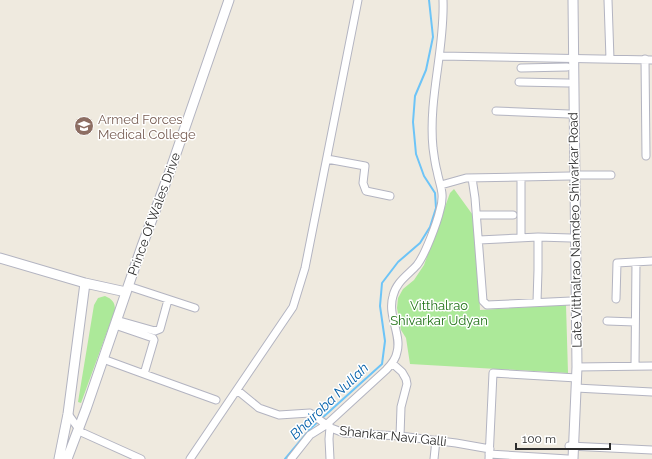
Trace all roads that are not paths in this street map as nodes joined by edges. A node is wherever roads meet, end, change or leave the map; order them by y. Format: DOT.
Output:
graph roads {
  1 [pos="229,0"];
  2 [pos="358,0"];
  3 [pos="443,0"];
  4 [pos="568,0"];
  5 [pos="573,0"];
  6 [pos="608,0"];
  7 [pos="440,56"];
  8 [pos="610,59"];
  9 [pos="648,59"];
  10 [pos="569,61"];
  11 [pos="521,68"];
  12 [pos="519,82"];
  13 [pos="568,82"];
  14 [pos="496,112"];
  15 [pos="569,114"];
  16 [pos="646,156"];
  17 [pos="326,158"];
  18 [pos="572,175"];
  19 [pos="611,175"];
  20 [pos="521,177"];
  21 [pos="472,178"];
  22 [pos="441,185"];
  23 [pos="390,196"];
  24 [pos="476,215"];
  25 [pos="514,215"];
  26 [pos="538,237"];
  27 [pos="521,238"];
  28 [pos="571,238"];
  29 [pos="479,240"];
  30 [pos="0,258"];
  31 [pos="652,260"];
  32 [pos="636,262"];
  33 [pos="85,283"];
  34 [pos="127,289"];
  35 [pos="616,298"];
  36 [pos="168,300"];
  37 [pos="571,301"];
  38 [pos="537,302"];
  39 [pos="195,308"];
  40 [pos="607,321"];
  41 [pos="115,322"];
  42 [pos="635,322"];
  43 [pos="103,359"];
  44 [pos="392,363"];
  45 [pos="635,366"];
  46 [pos="652,366"];
  47 [pos="577,367"];
  48 [pos="144,374"];
  49 [pos="574,378"];
  50 [pos="576,388"];
  51 [pos="237,390"];
  52 [pos="652,392"];
  53 [pos="216,400"];
  54 [pos="68,414"];
  55 [pos="328,426"];
  56 [pos="79,427"];
  57 [pos="400,436"];
  58 [pos="436,440"];
  59 [pos="571,446"];
  60 [pos="652,450"];
  61 [pos="490,454"];
  62 [pos="59,459"];
  63 [pos="67,459"];
  64 [pos="141,459"];
  65 [pos="190,459"];
  66 [pos="291,459"];
  67 [pos="330,459"];
  68 [pos="434,459"];
  69 [pos="568,459"];
  70 [pos="573,459"];
  1 -- 34 [label="main road, Prince Of Wales Drive"];
  2 -- 17 [label="street"];
  3 -- 7 [label="street"];
  4 -- 10 [label="main road, Late Vitthalrao Namdeo Shivarkar Road"];
  5 -- 10 [label="main road, Late Vitthalrao Namdeo Shivarkar Road"];
  6 -- 8 [label="street"];
  7 -- 10 [label="street"];
  7 -- 22 [label="street"];
  8 -- 9 [label="street"];
  8 -- 10 [label="street"];
  9 -- 16 [label="street"];
  10 -- 11 [label="street"];
  10 -- 13 [label="main road, Late Vitthalrao Namdeo Shivarkar Road"];
  10 -- 18 [label="main road, Late Vitthalrao Namdeo Shivarkar Road"];
  12 -- 13 [label="street"];
  13 -- 15 [label="main road, Late Vitthalrao Namdeo Shivarkar Road"];
  14 -- 15 [label="street"];
  15 -- 18 [label="main road, Late Vitthalrao Namdeo Shivarkar Road"];
  17 -- 23 [label="street"];
  17 -- 51 [label="street"];
  18 -- 19 [label="street"];
  18 -- 20 [label="street"];
  18 -- 28 [label="main road, Late Vitthalrao Namdeo Shivarkar Road"];
  18 -- 47 [label="main road, Late Vitthalrao Namdeo Shivarkar Road"];
  20 -- 21 [label="street"];
  20 -- 27 [label="street"];
  21 -- 22 [label="street"];
  21 -- 24 [label="street"];
  22 -- 44 [label="street"];
  24 -- 25 [label="street"];
  24 -- 29 [label="street"];
  26 -- 27 [label="street"];
  26 -- 28 [label="street"];
  26 -- 38 [label="street"];
  27 -- 29 [label="street"];
  28 -- 37 [label="main road, Late Vitthalrao Namdeo Shivarkar Road"];
  29 -- 38 [label="street"];
  30 -- 33 [label="main road, Prince Of Wales Drive"];
  31 -- 32 [label="street"];
  32 -- 35 [label="street"];
  32 -- 42 [label="street"];
  33 -- 34 [label="main road, Prince Of Wales Drive"];
  33 -- 54 [label="main road"];
  34 -- 36 [label="street"];
  34 -- 41 [label="main road, Prince Of Wales Drive"];
  36 -- 39 [label="street"];
  36 -- 41 [label="street"];
  37 -- 38 [label="street"];
  37 -- 49 [label="main road, Late Vitthalrao Namdeo Shivarkar Road"];
  40 -- 42 [label="street"];
  41 -- 43 [label="main road, Prince Of Wales Drive"];
  41 -- 48 [label="street"];
  42 -- 45 [label="street"];
  43 -- 48 [label="street"];
  43 -- 56 [label="main road, Prince Of Wales Drive"];
  44 -- 55 [label="street"];
  44 -- 57 [label="street"];
  45 -- 46 [label="street"];
  45 -- 47 [label="street"];
  47 -- 49 [label="main road, Late Vitthalrao Namdeo Shivarkar Road"];
  48 -- 53 [label="street"];
  49 -- 50 [label="main road, Late Vitthalrao Namdeo Shivarkar Road"];
  49 -- 59 [label="main road, Late Vitthalrao Namdeo Shivarkar Road"];
  49 -- 61 [label="street"];
  50 -- 52 [label="street"];
  50 -- 59 [label="main road, Late Vitthalrao Namdeo Shivarkar Road"];
  51 -- 55 [label="street, Shankar Navi Galli"];
  51 -- 65 [label="street"];
  54 -- 56 [label="street"];
  54 -- 62 [label="main road"];
  55 -- 57 [label="street, Shankar Navi Galli"];
  55 -- 66 [label="street"];
  55 -- 67 [label="street"];
  56 -- 63 [label="main road, Prince Of Wales Drive"];
  56 -- 64 [label="street"];
  57 -- 58 [label="street, Shankar Navi Galli"];
  58 -- 61 [label="street, Shankar Navi Galli"];
  58 -- 68 [label="street"];
  59 -- 60 [label="street"];
  59 -- 69 [label="main road, Late Vitthalrao Namdeo Shivarkar Road"];
  59 -- 70 [label="main road, Late Vitthalrao Namdeo Shivarkar Road"];
  61 -- 69 [label="street, Shankar Navi Galli"];
}
